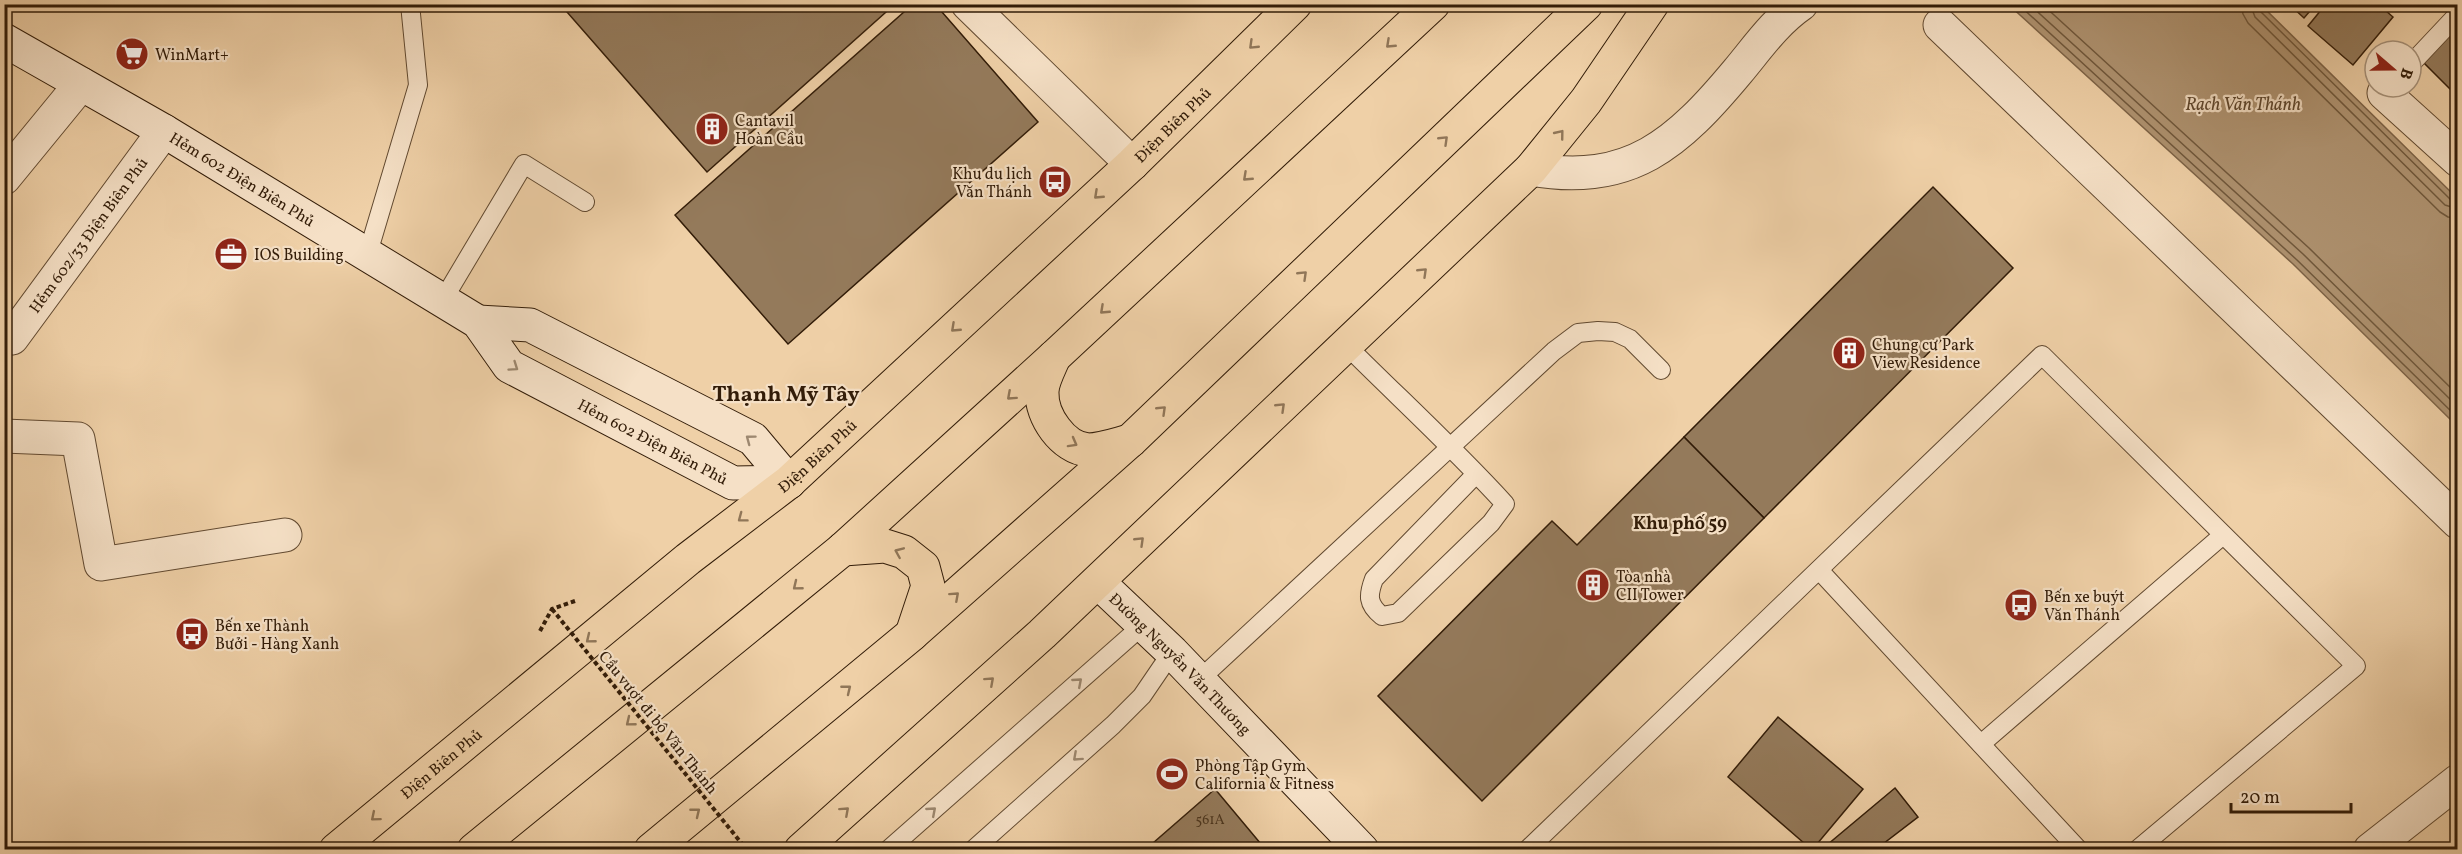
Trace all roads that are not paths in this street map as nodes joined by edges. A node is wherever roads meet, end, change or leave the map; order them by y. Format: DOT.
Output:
graph roads {
  1 [pos="410,4"];
  2 [pos="968,4"];
  3 [pos="1295,4"];
  4 [pos="1433,4"];
  5 [pos="1586,4"];
  6 [pos="1652,4"];
  7 [pos="1801,4"];
  8 [pos="2457,14"];
  9 [pos="1940,25"];
  10 [pos="4,40"];
  11 [pos="2423,51"];
  12 [pos="81,84"];
  13 [pos="2396,99"];
  14 [pos="164,131"];
  15 [pos="2457,160"];
  16 [pos="1132,164"];
  17 [pos="1531,169"];
  18 [pos="4,178"];
  19 [pos="585,201"];
  20 [pos="368,253"];
  21 [pos="443,300"];
  22 [pos="478,322"];
  23 [pos="12,338"];
  24 [pos="1346,345"];
  25 [pos="1054,357"];
  26 [pos="1661,370"];
  27 [pos="4,436"];
  28 [pos="1130,441"];
  29 [pos="1450,448"];
  30 [pos="1476,474"];
  31 [pos="789,483"];
  32 [pos="2457,522"];
  33 [pos="285,535"];
  34 [pos="2223,535"];
  35 [pos="843,549"];
  36 [pos="1819,570"];
  37 [pos="1098,582"];
  38 [pos="1143,625"];
  39 [pos="911,635"];
  40 [pos="1173,652"];
  41 [pos="1199,680"];
  42 [pos="1981,744"];
  43 [pos="2457,781"];
  44 [pos="336,849"];
  45 [pos="474,849"];
  46 [pos="651,849"];
  47 [pos="801,849"];
  48 [pos="888,849"];
  49 [pos="973,849"];
  50 [pos="1362,849"];
  51 [pos="1527,849"];
  52 [pos="2079,849"];
  53 [pos="2137,849"];
  54 [pos="2370,849"];
  1 -- 20 [label="lane"];
  2 -- 16 [label="street"];
  3 -- 16 [label="main road, Điện Biên Phủ, one-way"];
  4 -- 25 [label="main road, one-way"];
  28 -- 5 [label="main road, one-way"];
  17 -- 6 [label="main road, one-way"];
  7 -- 17 [label="street"];
  8 -- 11 [label="lane"];
  9 -- 32 [label="street"];
  10 -- 12 [label="street, Hẻm 602 Điện Biên Phủ"];
  12 -- 14 [label="street, Hẻm 602 Điện Biên Phủ"];
  12 -- 18 [label="street"];
  13 -- 15 [label="street"];
  14 -- 20 [label="street, Hẻm 602 Điện Biên Phủ"];
  14 -- 23 [label="street, Hẻm 602/33 Điện Biên Phủ"];
  16 -- 31 [label="main road, Điện Biên Phủ, one-way"];
  24 -- 17 [label="main road, one-way"];
  19 -- 21 [label="lane"];
  20 -- 21 [label="street, Hẻm 602 Điện Biên Phủ"];
  21 -- 22 [label="street, Hẻm 602 Điện Biên Phủ"];
  31 -- 22 [label="street, Hẻm 602 Điện Biên Phủ, one-way"];
  22 -- 31 [label="street, Hẻm 602 Điện Biên Phủ, one-way"];
  24 -- 29 [label="lane"];
  37 -- 24 [label="main road, one-way"];
  25 -- 28 [label="main road, one-way"];
  25 -- 35 [label="main road, one-way"];
  26 -- 29 [label="lane"];
  27 -- 33 [label="street"];
  39 -- 28 [label="main road, one-way"];
  29 -- 30 [label="lane"];
  29 -- 41 [label="lane"];
  30 -- 30 [label="lane"];
  31 -- 44 [label="main road, Điện Biên Phủ, one-way"];
  34 -- 36 [label="lane"];
  34 -- 42 [label="lane"];
  34 -- 53 [label="lane"];
  39 -- 35 [label="main road, one-way"];
  35 -- 45 [label="main road, one-way"];
  36 -- 42 [label="lane"];
  36 -- 51 [label="lane"];
  37 -- 38 [label="street, Đường Nguyễn Văn Thương"];
  47 -- 37 [label="main road, one-way"];
  38 -- 40 [label="street, Đường Nguyễn Văn Thương"];
  48 -- 38 [label="lane, one-way"];
  46 -- 39 [label="main road, one-way"];
  40 -- 41 [label="street, Đường Nguyễn Văn Thương"];
  40 -- 49 [label="lane, one-way"];
  41 -- 50 [label="street, Đường Nguyễn Văn Thương"];
  42 -- 52 [label="lane"];
  43 -- 54 [label="street"];
}
